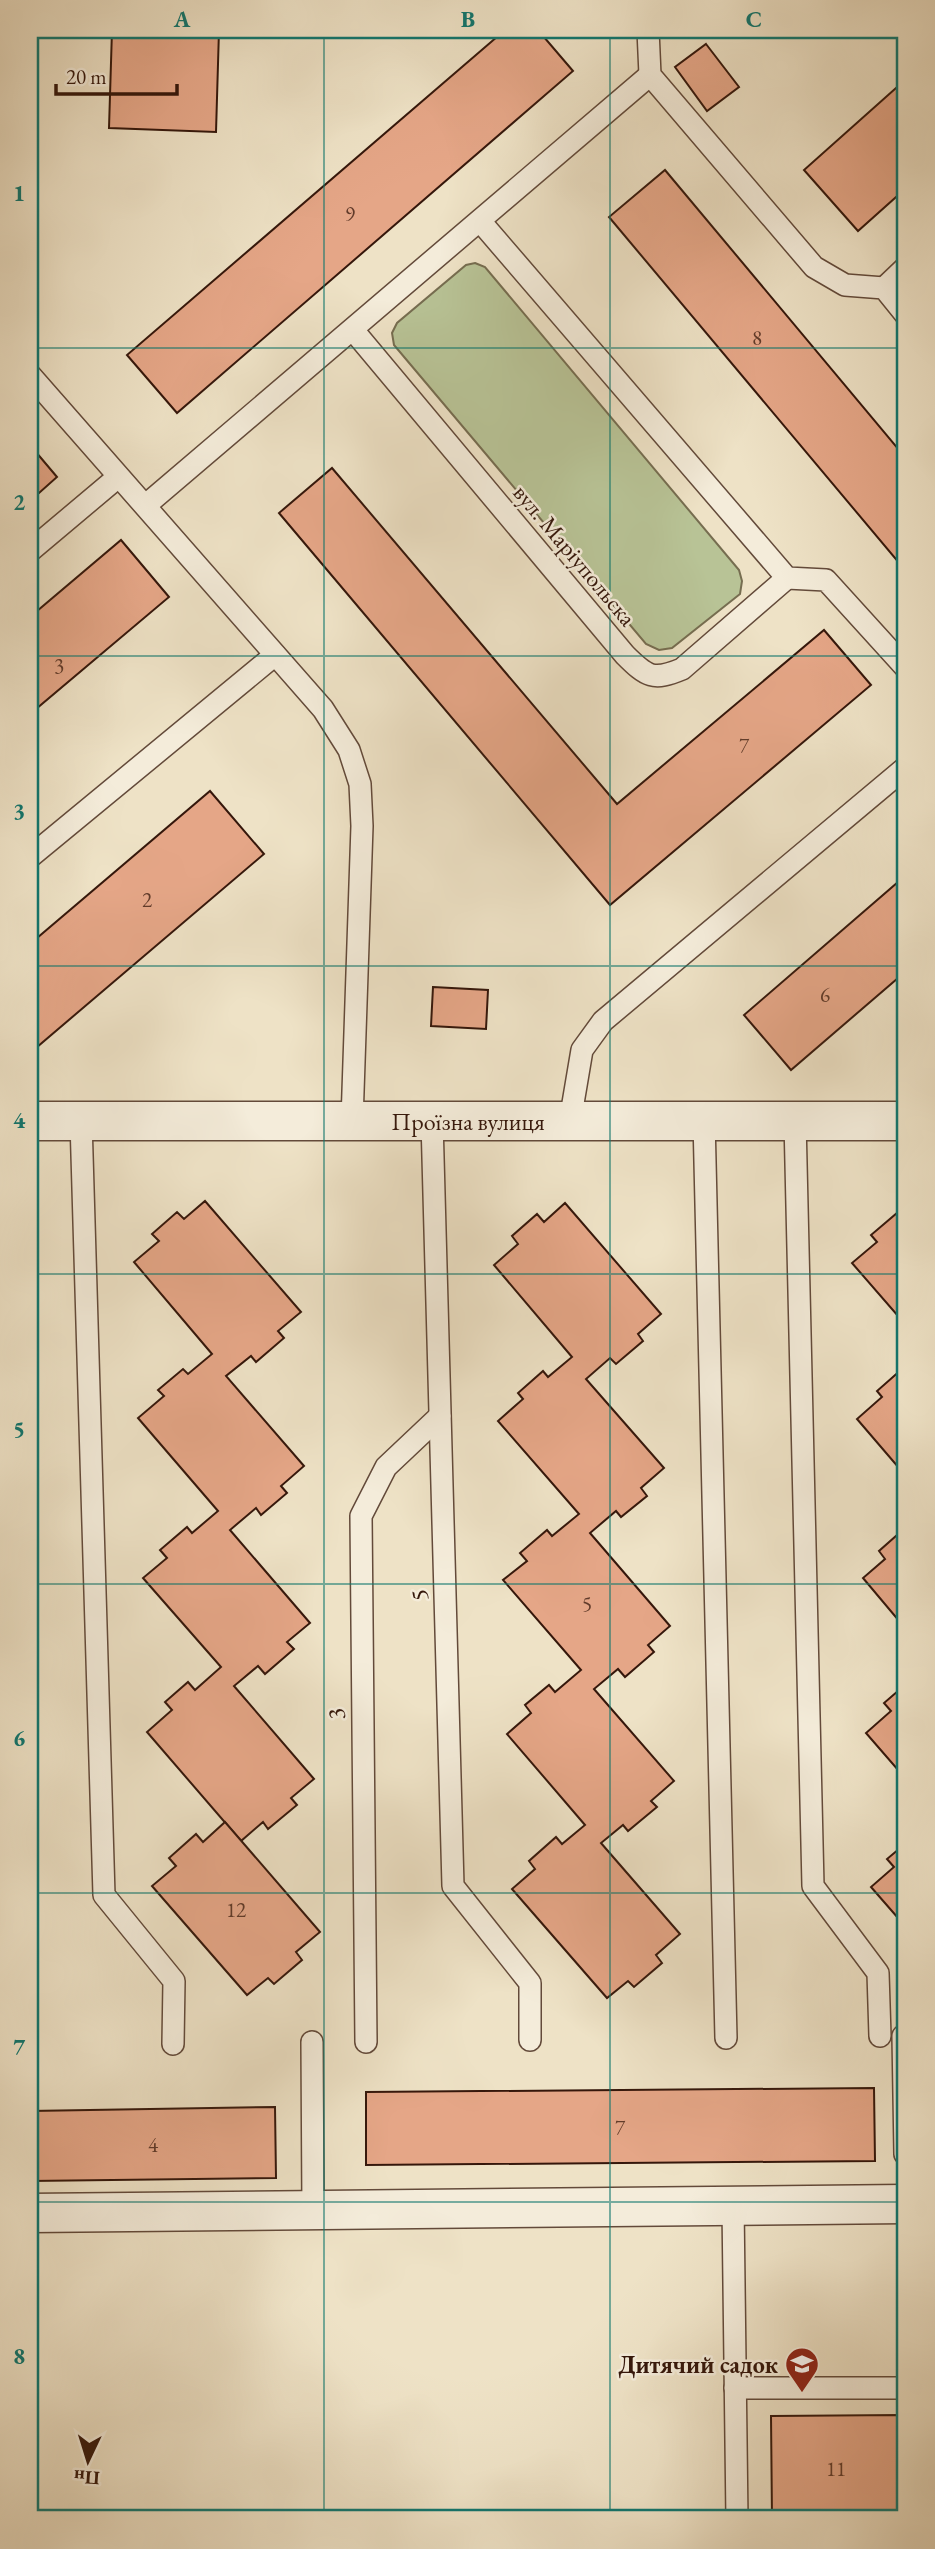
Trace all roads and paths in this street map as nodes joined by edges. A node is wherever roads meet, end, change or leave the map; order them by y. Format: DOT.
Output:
graph roads {
  1 [pos="648,30"];
  2 [pos="650,75"];
  3 [pos="480,221"];
  4 [pos="905,268"];
  5 [pos="884,288"];
  6 [pos="905,314"];
  7 [pos="353,330"];
  8 [pos="30,375"];
  9 [pos="118,477"];
  10 [pos="146,505"];
  11 [pos="30,551"];
  12 [pos="787,578"];
  13 [pos="275,655"];
  14 [pos="905,667"];
  15 [pos="905,768"];
  16 [pos="30,857"];
  17 [pos="30,1121"];
  18 [pos="81,1121"];
  19 [pos="352,1121"];
  20 [pos="432,1121"];
  21 [pos="570,1121"];
  22 [pos="704,1121"];
  23 [pos="795,1121"];
  24 [pos="905,1121"];
  25 [pos="440,1416"];
  26 [pos="880,2036"];
  27 [pos="903,2036"];
  28 [pos="726,2038"];
  29 [pos="530,2040"];
  30 [pos="312,2042"];
  31 [pos="366,2042"];
  32 [pos="173,2044"];
  33 [pos="905,2154"];
  34 [pos="905,2204"];
  35 [pos="733,2206"];
  36 [pos="313,2210"];
  37 [pos="30,2213"];
  38 [pos="735,2388"];
  39 [pos="905,2388"];
  40 [pos="737,2519"];
  1 -- 2 [label="lane"];
  2 -- 3 [label="lane"];
  2 -- 5 [label="lane"];
  3 -- 7 [label="lane"];
  3 -- 12 [label="lane"];
  4 -- 5 [label="lane"];
  5 -- 6 [label="lane"];
  7 -- 10 [label="lane"];
  7 -- 12 [label="lane, вул. Маріупольска"];
  8 -- 9 [label="lane"];
  9 -- 10 [label="lane"];
  9 -- 11 [label="lane"];
  10 -- 13 [label="lane"];
  12 -- 14 [label="lane"];
  13 -- 16 [label="lane"];
  13 -- 19 [label="lane"];
  15 -- 21 [label="lane"];
  17 -- 18 [label="street, Проїзна вулиця"];
  18 -- 19 [label="street, Проїзна вулиця"];
  18 -- 32 [label="lane"];
  19 -- 20 [label="street, Проїзна вулиця"];
  20 -- 21 [label="street, Проїзна вулиця"];
  20 -- 25 [label="lane, 5"];
  21 -- 22 [label="street, Проїзна вулиця"];
  22 -- 23 [label="street, Проїзна вулиця"];
  22 -- 28 [label="lane"];
  23 -- 24 [label="street, Проїзна вулиця"];
  23 -- 26 [label="lane"];
  25 -- 29 [label="lane, 5"];
  25 -- 31 [label="lane, 3"];
  27 -- 33 [label="lane"];
  30 -- 36 [label="lane"];
  34 -- 35 [label="street"];
  35 -- 36 [label="street"];
  35 -- 38 [label="lane"];
  36 -- 37 [label="street"];
  38 -- 39 [label="lane"];
  38 -- 40 [label="lane"];
}
